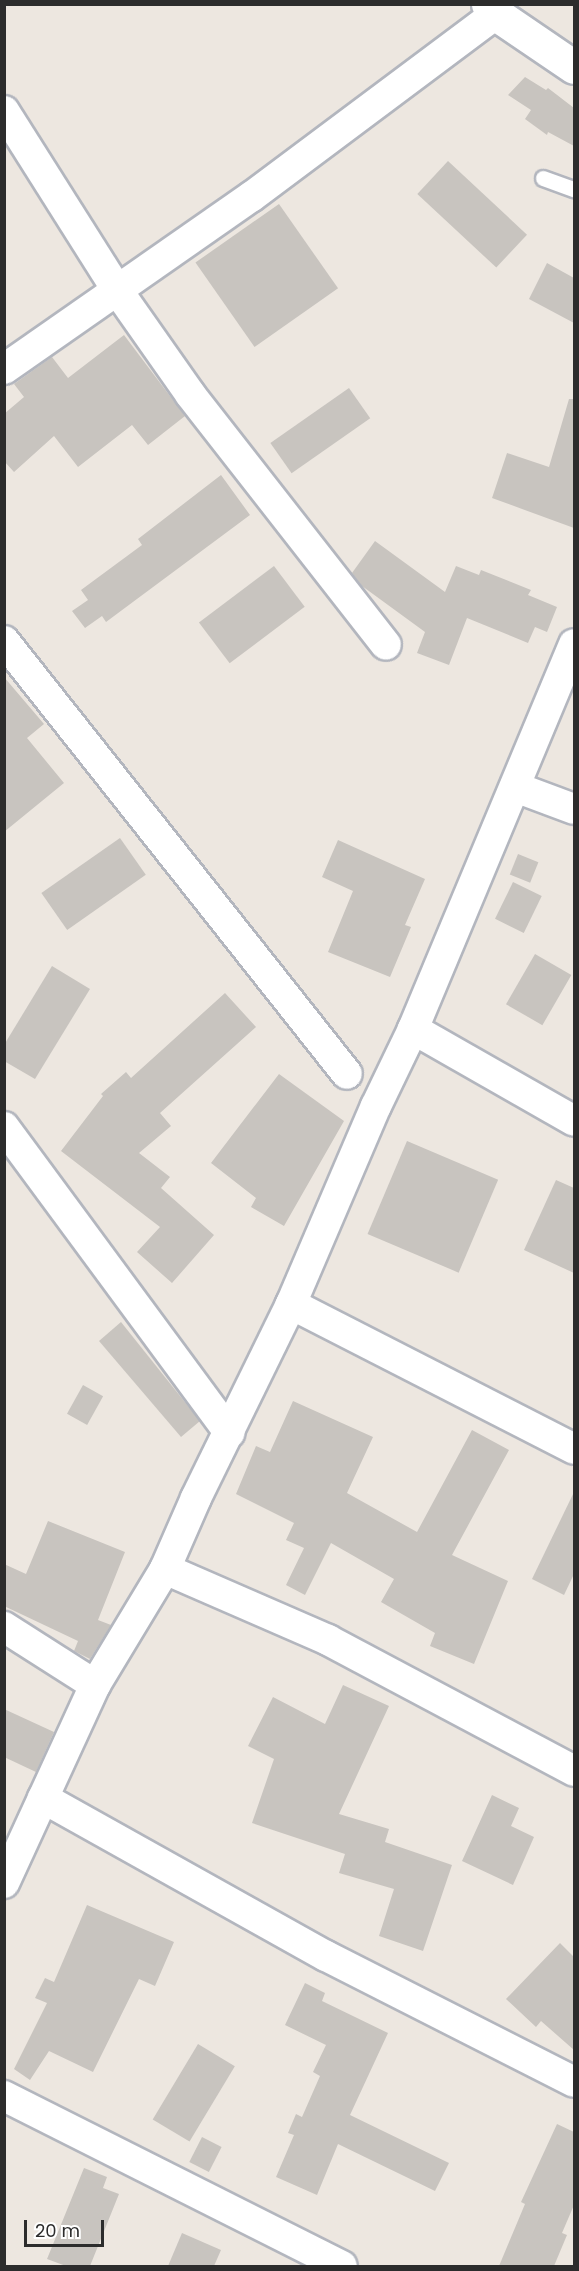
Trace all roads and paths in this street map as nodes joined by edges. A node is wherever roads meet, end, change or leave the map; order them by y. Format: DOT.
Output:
graph roads {
  1 [pos="492,9"];
  2 [pos="574,67"];
  3 [pos="4,111"];
  4 [pos="543,178"];
  5 [pos="574,189"];
  6 [pos="117,290"];
  7 [pos="4,369"];
  8 [pos="4,641"];
  9 [pos="574,644"];
  10 [pos="386,645"];
  11 [pos="515,787"];
  12 [pos="574,810"];
  13 [pos="413,1029"];
  14 [pos="347,1074"];
  15 [pos="574,1121"];
  16 [pos="4,1128"];
  17 [pos="291,1304"];
  18 [pos="230,1433"];
  19 [pos="574,1449"];
  20 [pos="165,1569"];
  21 [pos="4,1627"];
  22 [pos="95,1685"];
  23 [pos="574,1771"];
  24 [pos="43,1798"];
  25 [pos="4,1883"];
  26 [pos="574,2082"];
  27 [pos="4,2096"];
  28 [pos="342,2266"];
  1 -- 2 [label="street"];
  1 -- 6 [label="street"];
  3 -- 6 [label="street"];
  4 -- 5 [label="lane"];
  6 -- 7 [label="street"];
  6 -- 10 [label="street"];
  8 -- 14 [label="street"];
  9 -- 11 [label="street"];
  11 -- 12 [label="street"];
  11 -- 13 [label="street"];
  13 -- 15 [label="street"];
  13 -- 17 [label="street"];
  16 -- 18 [label="street"];
  17 -- 18 [label="street"];
  17 -- 19 [label="street"];
  18 -- 20 [label="street"];
  20 -- 22 [label="street"];
  20 -- 23 [label="street"];
  21 -- 22 [label="street"];
  22 -- 24 [label="street"];
  24 -- 25 [label="street"];
  24 -- 26 [label="street"];
  27 -- 28 [label="street"];
}
